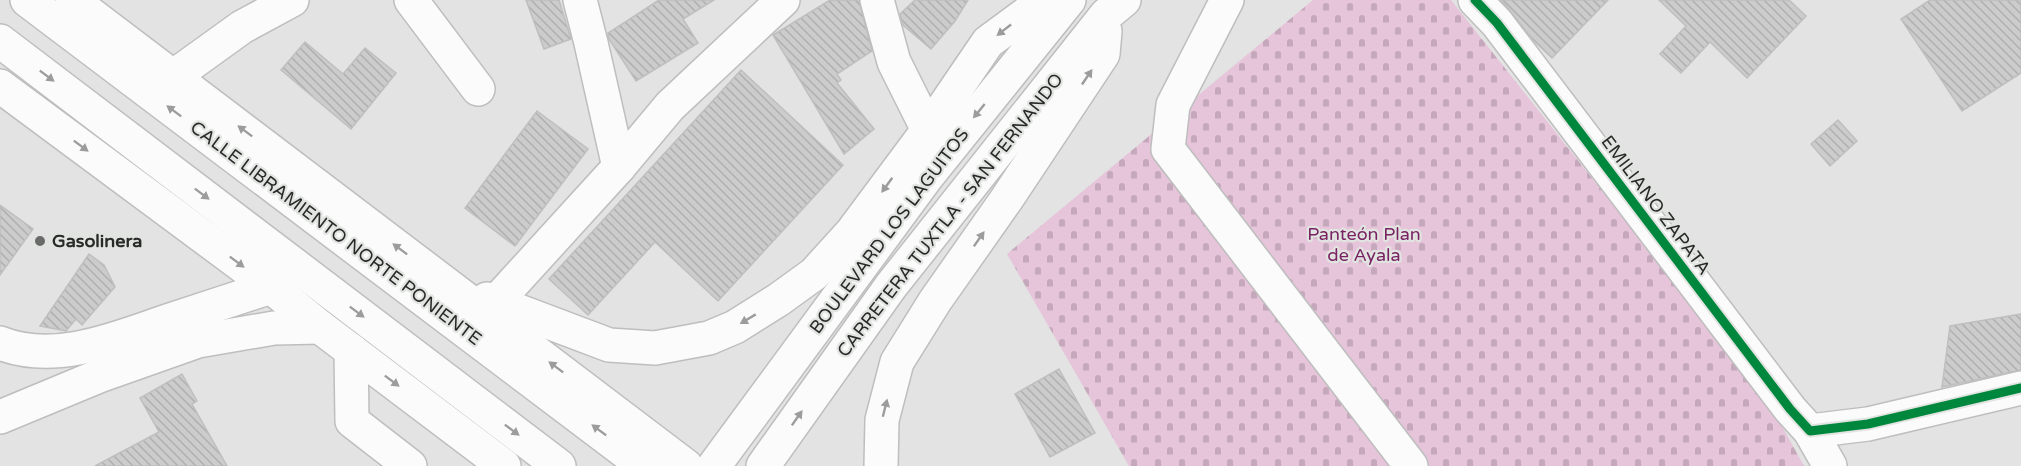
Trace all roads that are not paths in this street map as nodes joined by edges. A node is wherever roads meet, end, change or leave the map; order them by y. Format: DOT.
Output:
graph roads {
  1 [pos="27,0"];
  2 [pos="72,0"];
  3 [pos="292,0"];
  4 [pos="411,0"];
  5 [pos="580,0"];
  6 [pos="783,0"];
  7 [pos="877,0"];
  8 [pos="1054,0"];
  9 [pos="1069,0"];
  10 [pos="1227,0"];
  11 [pos="1475,0"];
  12 [pos="1115,8"];
  13 [pos="0,41"];
  14 [pos="174,76"];
  15 [pos="0,86"];
  16 [pos="478,89"];
  17 [pos="928,130"];
  18 [pos="619,167"];
  19 [pos="445,283"];
  20 [pos="271,287"];
  21 [pos="495,303"];
  22 [pos="320,327"];
  23 [pos="0,344"];
  24 [pos="351,350"];
  25 [pos="2021,388"];
  26 [pos="0,417"];
  27 [pos="1810,431"];
  28 [pos="410,466"];
  29 [pos="504,466"];
  30 [pos="559,466"];
  31 [pos="644,466"];
  32 [pos="686,466"];
  33 [pos="714,466"];
  34 [pos="763,466"];
  35 [pos="881,466"];
  36 [pos="1411,466"];
  37 [pos="1830,466"];
  31 -- 1 [label="main road, CALLE LIBRAMIENTO NORTE PONIENTE, one-way"];
  2 -- 14 [label="main road, CALLE LIBRAMIENTO NORTE PONIENTE"];
  3 -- 14 [label="main road"];
  4 -- 16 [label="main road"];
  5 -- 18 [label="main road"];
  6 -- 18 [label="main road"];
  7 -- 17 [label="main road"];
  8 -- 17 [label="main road, one-way"];
  9 -- 33 [label="main road, BOULEVARD LOS LAGUITOS, one-way"];
  10 -- 36 [label="main road"];
  11 -- 27 [label="main road, EMILIANO ZAPATA"];
  34 -- 12 [label="main road, CARRETERA TUXTLA - SAN FERNANDO, one-way"];
  35 -- 12 [label="main road, one-way"];
  13 -- 30 [label="main road, one-way"];
  19 -- 14 [label="main road, CALLE LIBRAMIENTO NORTE PONIENTE, one-way"];
  15 -- 20 [label="main road, one-way"];
  17 -- 21 [label="main road, one-way"];
  18 -- 21 [label="main road"];
  19 -- 21 [label="main road"];
  32 -- 19 [label="main road, CALLE LIBRAMIENTO NORTE PONIENTE, one-way"];
  20 -- 22 [label="main road"];
  20 -- 23 [label="main road"];
  22 -- 24 [label="main road"];
  22 -- 26 [label="main road"];
  24 -- 28 [label="main road"];
  24 -- 29 [label="main road, one-way"];
  25 -- 27 [label="main road"];
  27 -- 37 [label="main road, EMILIANO ZAPATA"];
}
